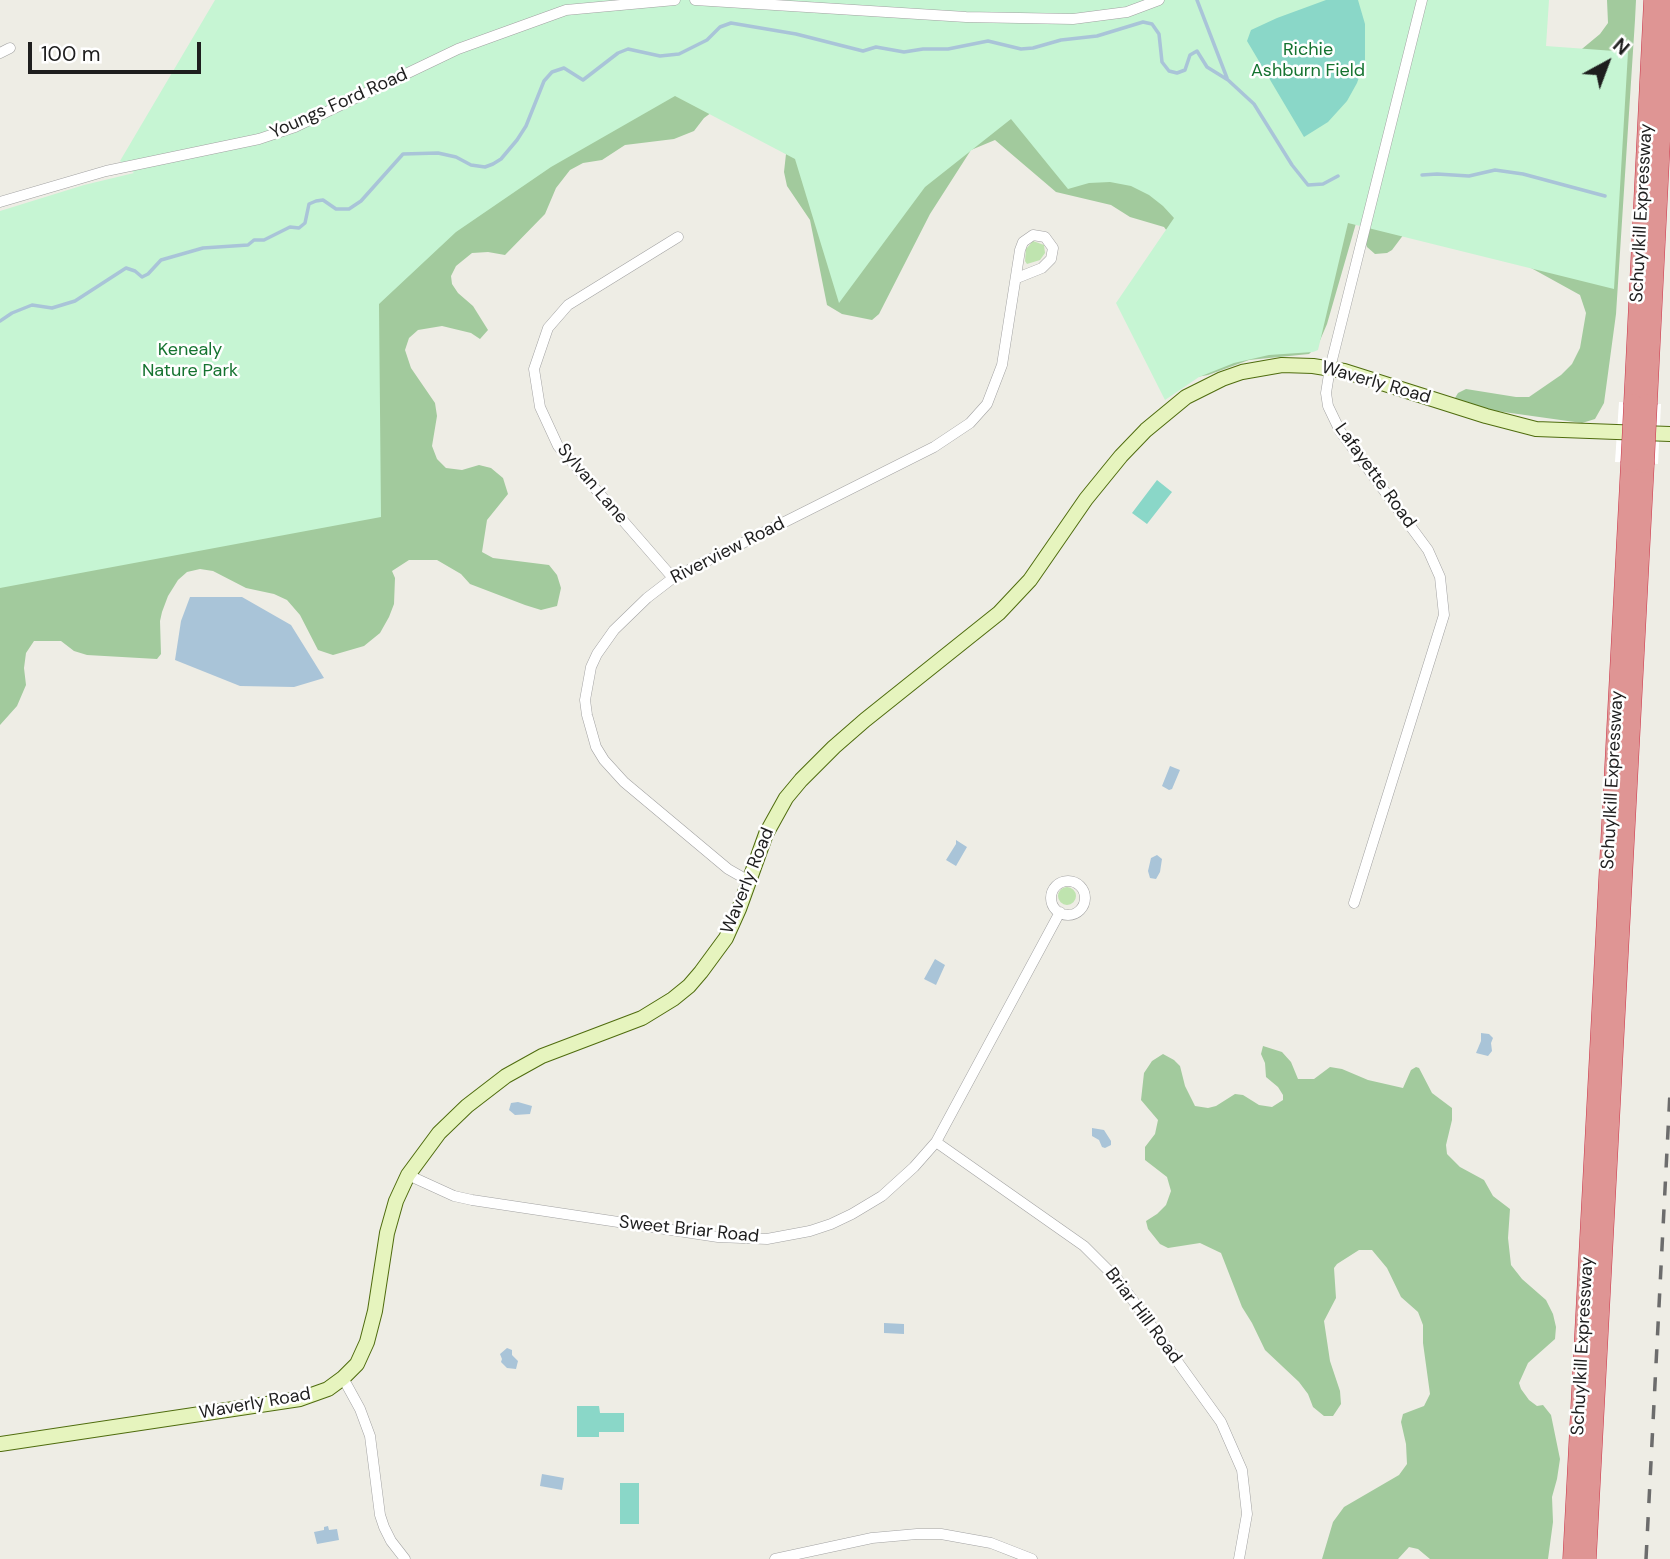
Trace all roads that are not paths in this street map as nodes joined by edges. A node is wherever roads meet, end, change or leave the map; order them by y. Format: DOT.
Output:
graph roads {
  1 [pos="675,0"];
  2 [pos="695,0"];
  3 [pos="1159,0"];
  4 [pos="1423,0"];
  5 [pos="1653,0"];
  6 [pos="1668,0"];
  7 [pos="1653,136"];
  8 [pos="0,202"];
  9 [pos="678,237"];
  10 [pos="1017,278"];
  11 [pos="1330,368"];
  12 [pos="1670,434"];
  13 [pos="1638,463"];
  14 [pos="673,578"];
  15 [pos="749,881"];
  16 [pos="1354,903"];
  17 [pos="1060,912"];
  18 [pos="936,1142"];
  19 [pos="408,1175"];
  20 [pos="342,1378"];
  21 [pos="0,1444"];
  22 [pos="405,1559"];
  23 [pos="775,1559"];
  24 [pos="1032,1559"];
  25 [pos="1240,1559"];
  26 [pos="1572,1559"];
  27 [pos="1587,1559"];
  1 -- 8 [label="street, Youngs Ford Road"];
  2 -- 3 [label="street"];
  4 -- 11 [label="street, Lafayette Road"];
  5 -- 7 [label="highway, Schuylkill Expressway"];
  6 -- 7 [label="highway, Schuylkill Expressway"];
  7 -- 13 [label="highway, Schuylkill Expressway, bridge"];
  9 -- 14 [label="street, Sylvan Lane"];
  10 -- 10 [label="street, Riverview Road"];
  10 -- 14 [label="street, Riverview Road"];
  11 -- 12 [label="street, Waverly Road"];
  11 -- 15 [label="street, Waverly Road"];
  11 -- 16 [label="street, Lafayette Road"];
  13 -- 26 [label="highway, Schuylkill Expressway"];
  13 -- 27 [label="highway, Schuylkill Expressway"];
  14 -- 15 [label="street, Riverview Road"];
  15 -- 19 [label="street, Waverly Road"];
  17 -- 18 [label="street, Sweet Briar Road"];
  18 -- 19 [label="street, Sweet Briar Road"];
  18 -- 25 [label="street, Briar Hill Road"];
  19 -- 20 [label="street, Waverly Road"];
  20 -- 21 [label="street, Waverly Road"];
  20 -- 22 [label="street"];
  23 -- 24 [label="street"];
}
